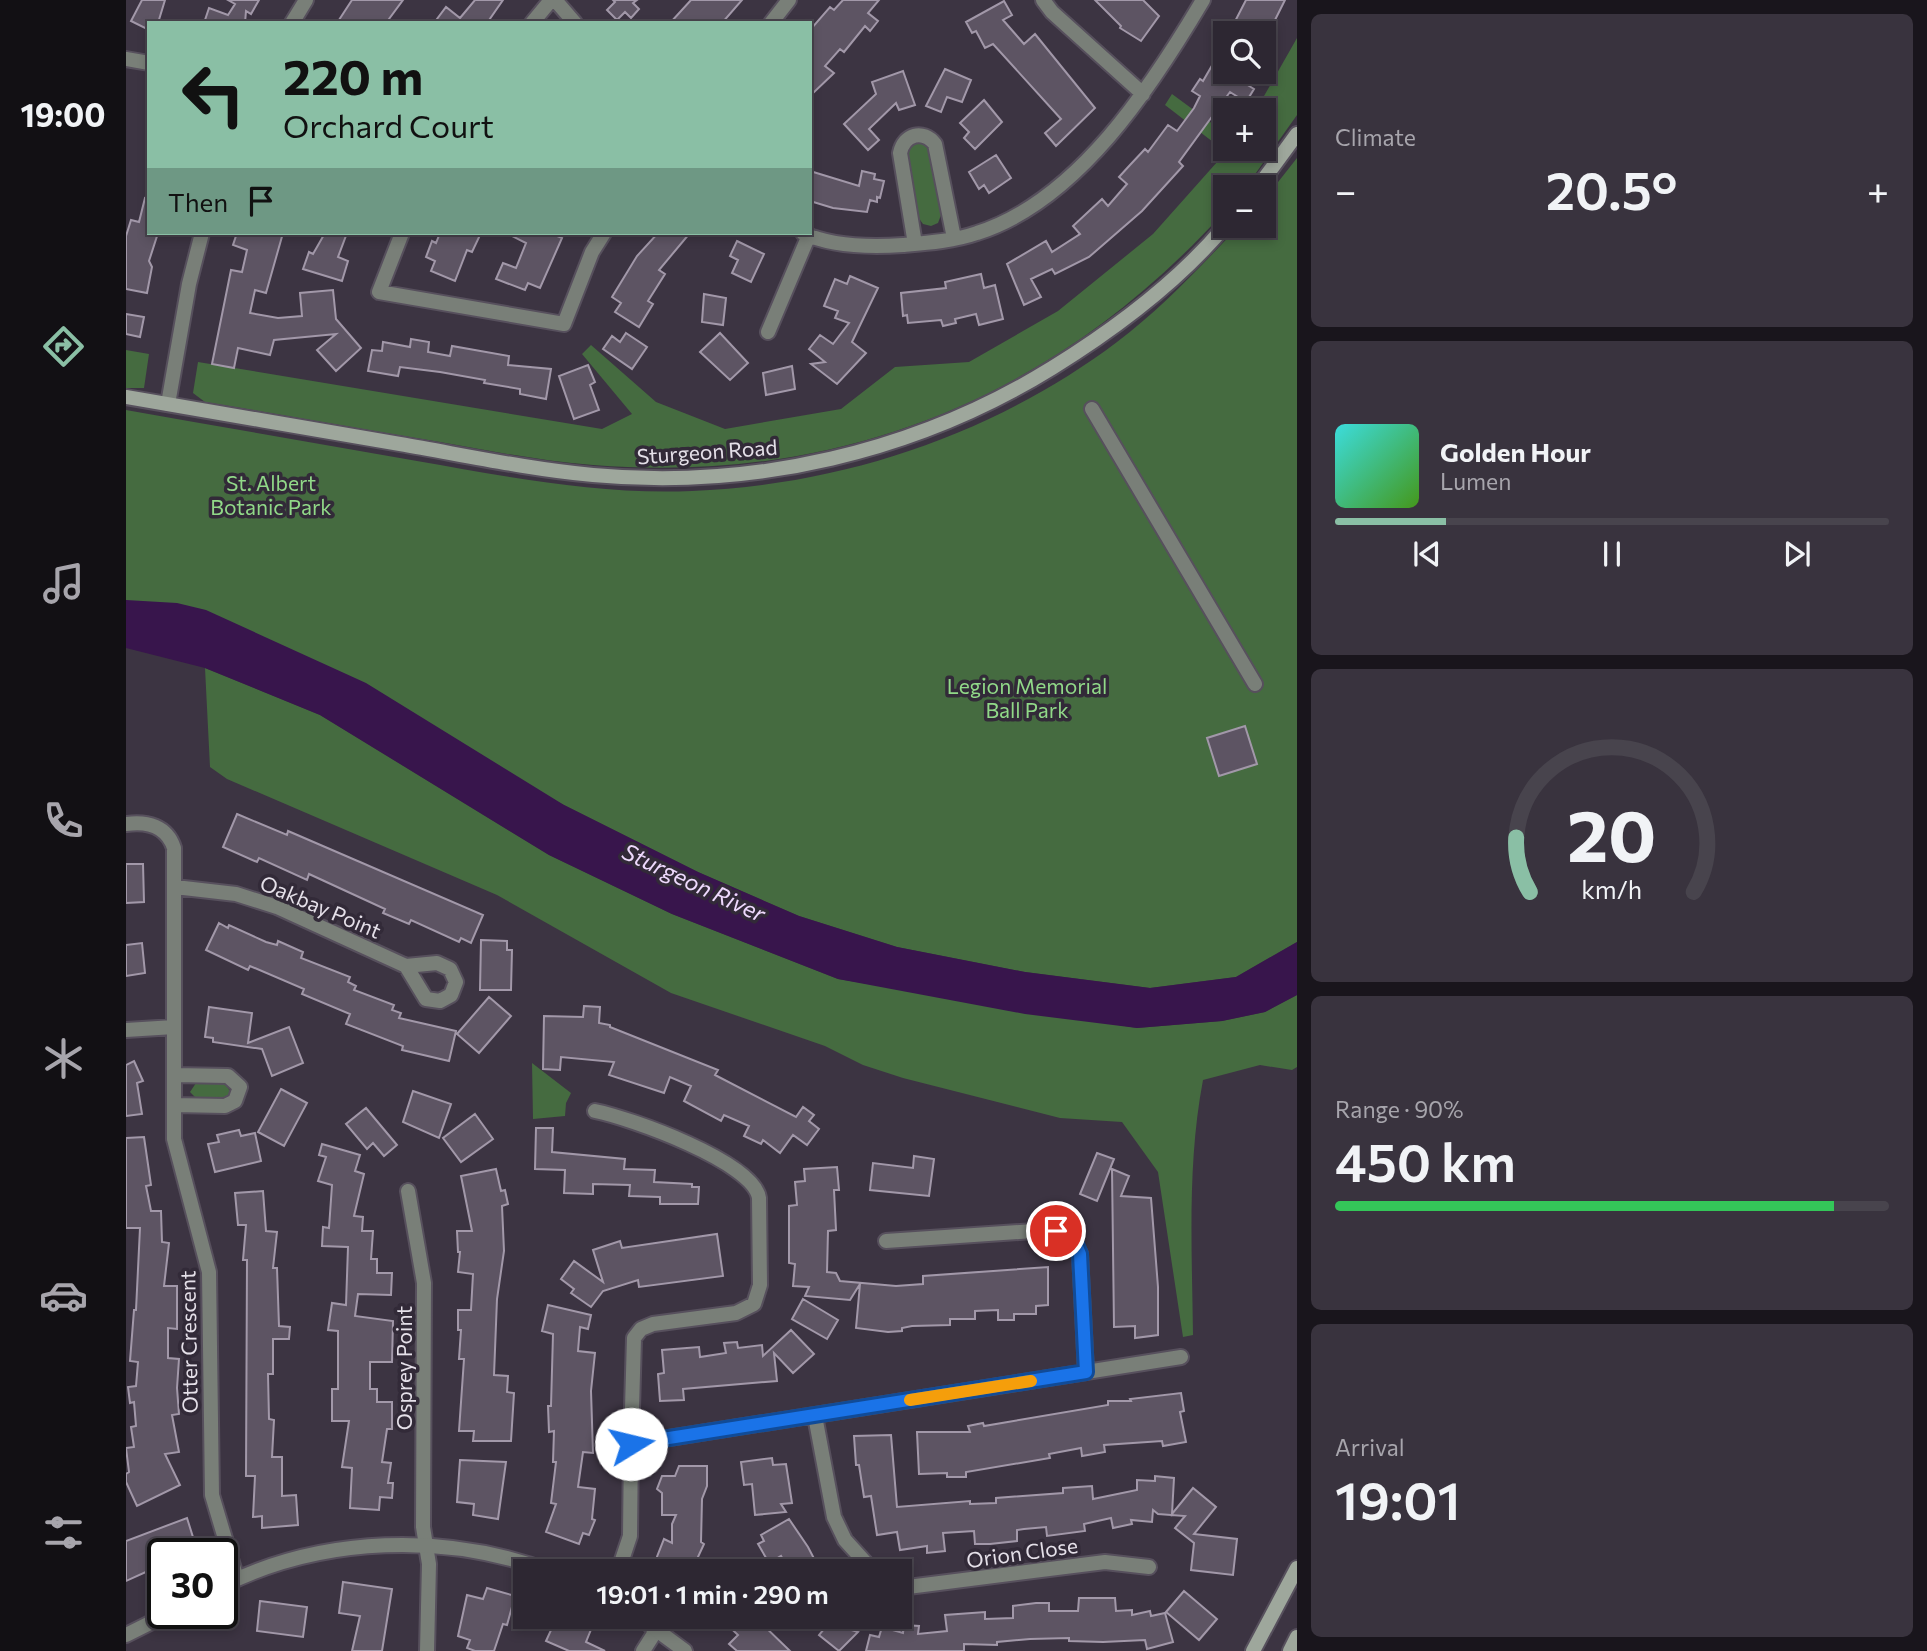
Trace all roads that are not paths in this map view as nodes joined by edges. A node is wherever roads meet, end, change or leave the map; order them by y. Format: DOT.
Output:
graph roads {
  1 [pos="306,0"];
  2 [pos="553,0"];
  3 [pos="789,0"];
  4 [pos="1043,0"];
  5 [pos="1202,0"];
  6 [pos="293,21"];
  7 [pos="534,21"];
  8 [pos="574,21"];
  9 [pos="773,21"];
  10 [pos="126,59"];
  11 [pos="147,63"];
  12 [pos="1143,94"];
  13 [pos="1297,134"];
  14 [pos="1267,175"];
  15 [pos="201,235"];
  16 [pos="401,235"];
  17 [pos="603,235"];
  18 [pos="806,235"];
  19 [pos="811,235"];
  20 [pos="954,238"];
  21 [pos="1213,238"];
  22 [pos="915,244"];
  23 [pos="768,332"];
  24 [pos="126,397"];
  25 [pos="168,404"];
  26 [pos="1092,409"];
  27 [pos="1255,684"];
  28 [pos="126,824"];
  29 [pos="175,887"];
  30 [pos="406,966"];
  31 [pos="174,1027"];
  32 [pos="126,1030"];
  33 [pos="175,1075"];
  34 [pos="174,1105"];
  35 [pos="596,1111"];
  36 [pos="408,1191"];
  37 [pos="886,1241"];
  38 [pos="1181,1357"];
  39 [pos="1086,1372"];
  40 [pos="815,1416"];
  41 [pos="631,1444"];
  42 [pos="224,1538"];
  43 [pos="426,1546"];
  44 [pos="622,1559"];
  45 [pos="862,1559"];
  46 [pos="513,1561"];
  47 [pos="1149,1567"];
  48 [pos="1297,1567"];
  49 [pos="238,1578"];
  50 [pos="912,1586"];
  51 [pos="147,1624"];
  52 [pos="657,1629"];
  53 [pos="126,1635"];
  54 [pos="1297,1637"];
  55 [pos="426,1651"];
  56 [pos="643,1651"];
  57 [pos="685,1651"];
  58 [pos="1253,1651"];
  59 [pos="1290,1651"];
  1 -- 6 [label="street"];
  2 -- 7 [label="street"];
  2 -- 8 [label="street"];
  3 -- 9 [label="street"];
  4 -- 12 [label="street"];
  5 -- 12 [label="street"];
  10 -- 11 [label="street"];
  12 -- 20 [label="street"];
  13 -- 14 [label="main road"];
  15 -- 25 [label="street"];
  16 -- 17 [label="street"];
  18 -- 23 [label="street"];
  19 -- 22 [label="street"];
  20 -- 22 [label="street"];
  20 -- 22 [label="street"];
  21 -- 25 [label="main road, Sturgeon Road"];
  24 -- 25 [label="main road, Sturgeon Road"];
  26 -- 27 [label="street"];
  28 -- 29 [label="street, Otter Crescent"];
  29 -- 30 [label="street, Oakbay Point"];
  29 -- 31 [label="street, Otter Crescent"];
  31 -- 32 [label="street"];
  31 -- 33 [label="street, Otter Crescent"];
  33 -- 34 [label="street, Otter Crescent"];
  33 -- 34 [label="street"];
  34 -- 42 [label="street, Otter Crescent"];
  35 -- 41 [label="street"];
  36 -- 43 [label="street, Osprey Point"];
  37 -- 39 [label="street"];
  38 -- 39 [label="street"];
  39 -- 40 [label="street"];
  40 -- 41 [label="street"];
  40 -- 45 [label="street"];
  41 -- 44 [label="street"];
  43 -- 46 [label="street"];
  43 -- 49 [label="street"];
  43 -- 55 [label="street, Osprey Point"];
  47 -- 50 [label="street, Orion Close"];
  48 -- 58 [label="main road"];
  51 -- 53 [label="street"];
  52 -- 56 [label="street"];
  52 -- 57 [label="street"];
  54 -- 59 [label="main road"];
}
